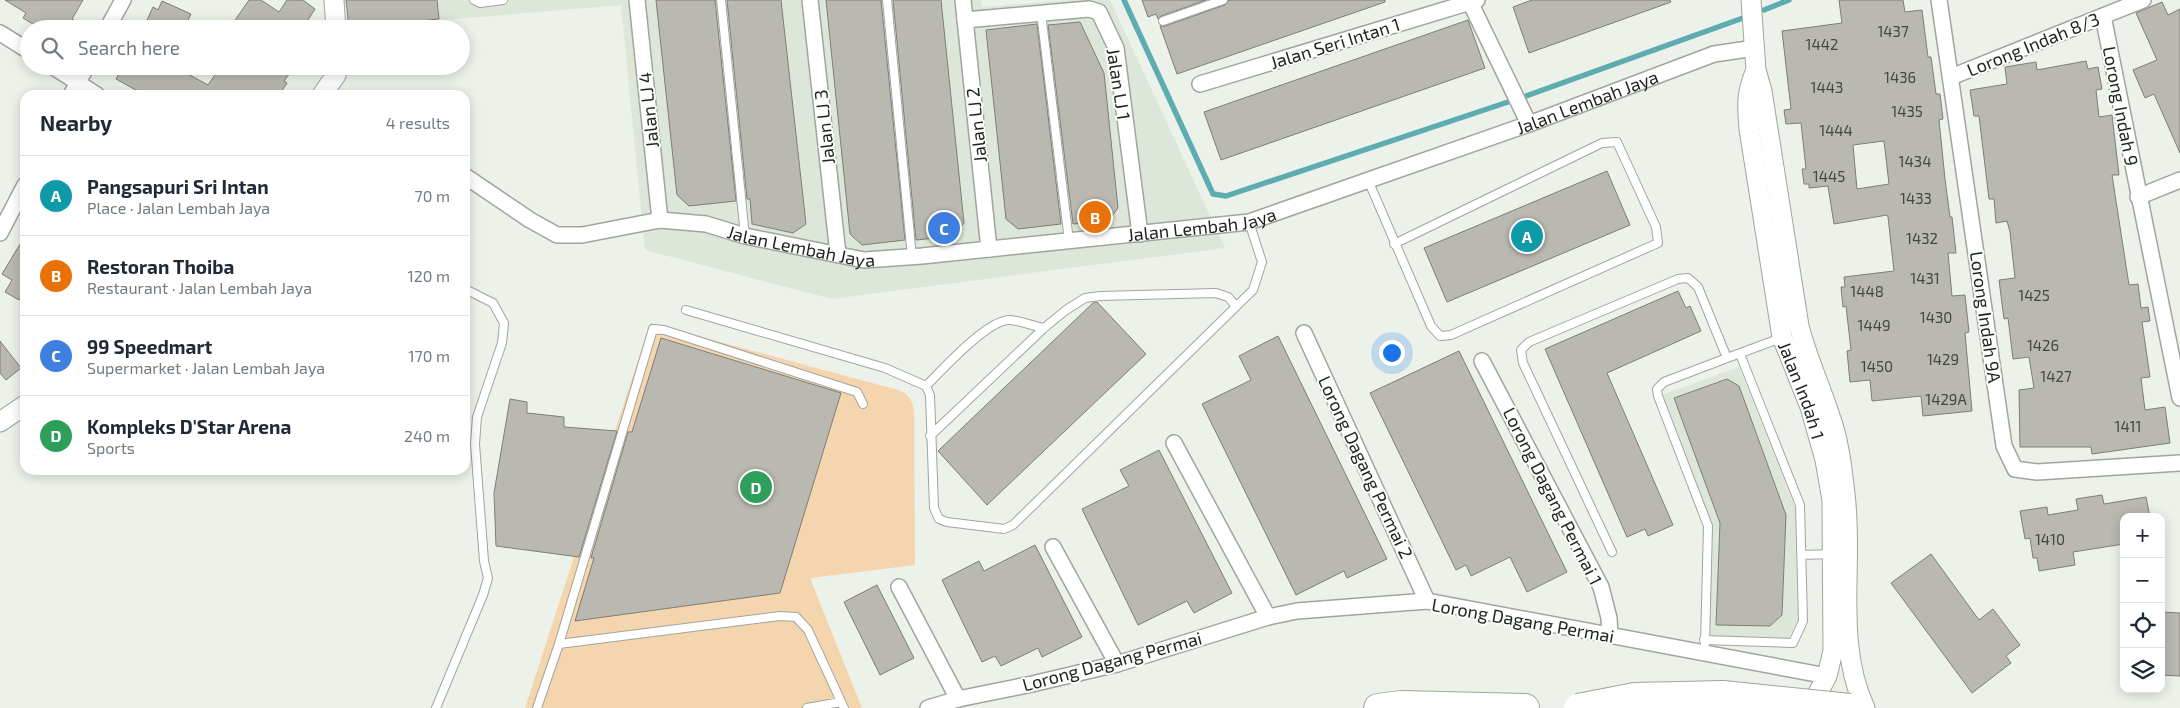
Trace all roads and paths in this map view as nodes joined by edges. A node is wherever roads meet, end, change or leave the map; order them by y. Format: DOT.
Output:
graph roads {
  1 [pos="123,0"];
  2 [pos="334,0"];
  3 [pos="474,0"];
  4 [pos="503,0"];
  5 [pos="636,0"];
  6 [pos="721,0"];
  7 [pos="810,0"];
  8 [pos="887,0"];
  9 [pos="963,0"];
  10 [pos="1223,0"];
  11 [pos="1751,0"];
  12 [pos="1939,0"];
  13 [pos="2143,0"];
  14 [pos="1472,1"];
  15 [pos="1041,13"];
  16 [pos="2103,16"];
  17 [pos="112,20"];
  18 [pos="335,20"];
  19 [pos="965,20"];
  20 [pos="1163,21"];
  21 [pos="0,33"];
  22 [pos="20,45"];
  23 [pos="1755,48"];
  24 [pos="1756,70"];
  25 [pos="61,75"];
  26 [pos="82,75"];
  27 [pos="336,75"];
  28 [pos="1951,77"];
  29 [pos="1200,84"];
  30 [pos="74,89"];
  31 [pos="328,90"];
  32 [pos="1529,124"];
  33 [pos="470,179"];
  34 [pos="1368,180"];
  35 [pos="2180,180"];
  36 [pos="20,195"];
  37 [pos="2138,197"];
  38 [pos="660,220"];
  39 [pos="1249,222"];
  40 [pos="0,233"];
  41 [pos="1140,234"];
  42 [pos="745,236"];
  43 [pos="1069,241"];
  44 [pos="1394,244"];
  45 [pos="989,249"];
  46 [pos="838,254"];
  47 [pos="912,257"];
  48 [pos="470,292"];
  49 [pos="1236,306"];
  50 [pos="686,310"];
  51 [pos="1044,328"];
  52 [pos="1304,333"];
  53 [pos="1782,337"];
  54 [pos="1740,354"];
  55 [pos="1726,358"];
  56 [pos="1482,361"];
  57 [pos="2177,369"];
  58 [pos="926,386"];
  59 [pos="2180,398"];
  60 [pos="863,404"];
  61 [pos="20,408"];
  62 [pos="0,422"];
  63 [pos="930,436"];
  64 [pos="1174,443"];
  65 [pos="2180,463"];
  66 [pos="1053,547"];
  67 [pos="1612,552"];
  68 [pos="1832,554"];
  69 [pos="1801,555"];
  70 [pos="899,587"];
  71 [pos="1427,601"];
  72 [pos="1268,617"];
  73 [pos="1610,635"];
  74 [pos="559,644"];
  75 [pos="1706,647"];
  76 [pos="1117,664"];
  77 [pos="1827,676"];
  78 [pos="958,699"];
  79 [pos="842,706"];
  80 [pos="436,708"];
  81 [pos="537,708"];
  82 [pos="807,708"];
  83 [pos="928,708"];
  84 [pos="1378,708"];
  85 [pos="1525,708"];
  86 [pos="1578,708"];
  87 [pos="1810,708"];
  88 [pos="1850,708"];
  89 [pos="1865,708"];
  1 -- 17 [label="street"];
  2 -- 18 [label="street"];
  3 -- 4 [label="lane"];
  5 -- 38 [label="street, Jalan LJ 4"];
  6 -- 42 [label="lane"];
  7 -- 46 [label="street, Jalan LJ 3"];
  8 -- 47 [label="lane"];
  9 -- 19 [label="street, Jalan LJ 2"];
  10 -- 20 [label="lane"];
  11 -- 23 [label="street, Jalan Indah 1"];
  12 -- 28 [label="street, Lorong Indah 9A"];
  13 -- 16 [label="street, Lorong Indah 8/3"];
  14 -- 29 [label="street, Jalan Seri Intan 1"];
  14 -- 32 [label="street"];
  15 -- 19 [label="street, Jalan LJ 1"];
  15 -- 41 [label="street, Jalan LJ 1"];
  15 -- 43 [label="lane"];
  16 -- 28 [label="street, Lorong Indah 8/3"];
  16 -- 37 [label="street, Lorong Indah 9"];
  19 -- 45 [label="street, Jalan LJ 2"];
  21 -- 22 [label="street"];
  23 -- 24 [label="street, Jalan Indah 1"];
  23 -- 32 [label="street, Jalan Lembah Jaya"];
  24 -- 53 [label="street, Jalan Indah 1"];
  24 -- 89 [label="street, Jalan Indah 1"];
  25 -- 30 [label="street"];
  26 -- 30 [label="street"];
  27 -- 31 [label="street"];
  28 -- 65 [label="street, Lorong Indah 9A"];
  32 -- 34 [label="street, Jalan Lembah Jaya"];
  33 -- 38 [label="street, Jalan Lembah Jaya"];
  34 -- 39 [label="street, Jalan Lembah Jaya"];
  34 -- 44 [label="lane"];
  35 -- 37 [label="street"];
  36 -- 40 [label="street"];
  37 -- 57 [label="street, Lorong Indah 9"];
  38 -- 42 [label="street, Jalan Lembah Jaya"];
  39 -- 41 [label="street, Jalan Lembah Jaya"];
  39 -- 49 [label="lane"];
  41 -- 43 [label="street, Jalan Lembah Jaya"];
  42 -- 46 [label="street, Jalan Lembah Jaya"];
  43 -- 45 [label="street, Jalan Lembah Jaya"];
  44 -- 44 [label="lane"];
  45 -- 47 [label="street, Jalan Lembah Jaya"];
  46 -- 47 [label="street, Jalan Lembah Jaya"];
  48 -- 80 [label="lane"];
  49 -- 51 [label="lane"];
  49 -- 63 [label="lane"];
  50 -- 58 [label="lane"];
  51 -- 58 [label="lane"];
  51 -- 63 [label="lane"];
  52 -- 71 [label="street, Lorong Dagang Permai 2"];
  53 -- 54 [label="lane"];
  53 -- 68 [label="street, Jalan Indah 1"];
  54 -- 55 [label="lane"];
  54 -- 69 [label="lane"];
  55 -- 67 [label="lane"];
  55 -- 75 [label="lane"];
  56 -- 73 [label="street, Lorong Dagang Permai 1"];
  57 -- 59 [label="street, Lorong Indah 9"];
  58 -- 63 [label="lane"];
  60 -- 74 [label="lane"];
  61 -- 62 [label="street"];
  64 -- 72 [label="street"];
  66 -- 76 [label="street"];
  68 -- 69 [label="lane"];
  68 -- 77 [label="street, Jalan Indah 1"];
  69 -- 75 [label="lane"];
  70 -- 78 [label="street"];
  71 -- 72 [label="street, Lorong Dagang Permai"];
  71 -- 73 [label="street, Lorong Dagang Permai"];
  72 -- 76 [label="street, Lorong Dagang Permai"];
  73 -- 75 [label="street, Lorong Dagang Permai"];
  74 -- 79 [label="lane"];
  74 -- 81 [label="lane"];
  75 -- 77 [label="street, Lorong Dagang Permai"];
  76 -- 78 [label="street, Lorong Dagang Permai"];
  77 -- 87 [label="street, Jalan Indah 1"];
  78 -- 83 [label="street, Lorong Dagang Permai"];
  79 -- 82 [label="lane"];
  84 -- 85 [label="highway"];
  86 -- 88 [label="highway, bridge"];
}
